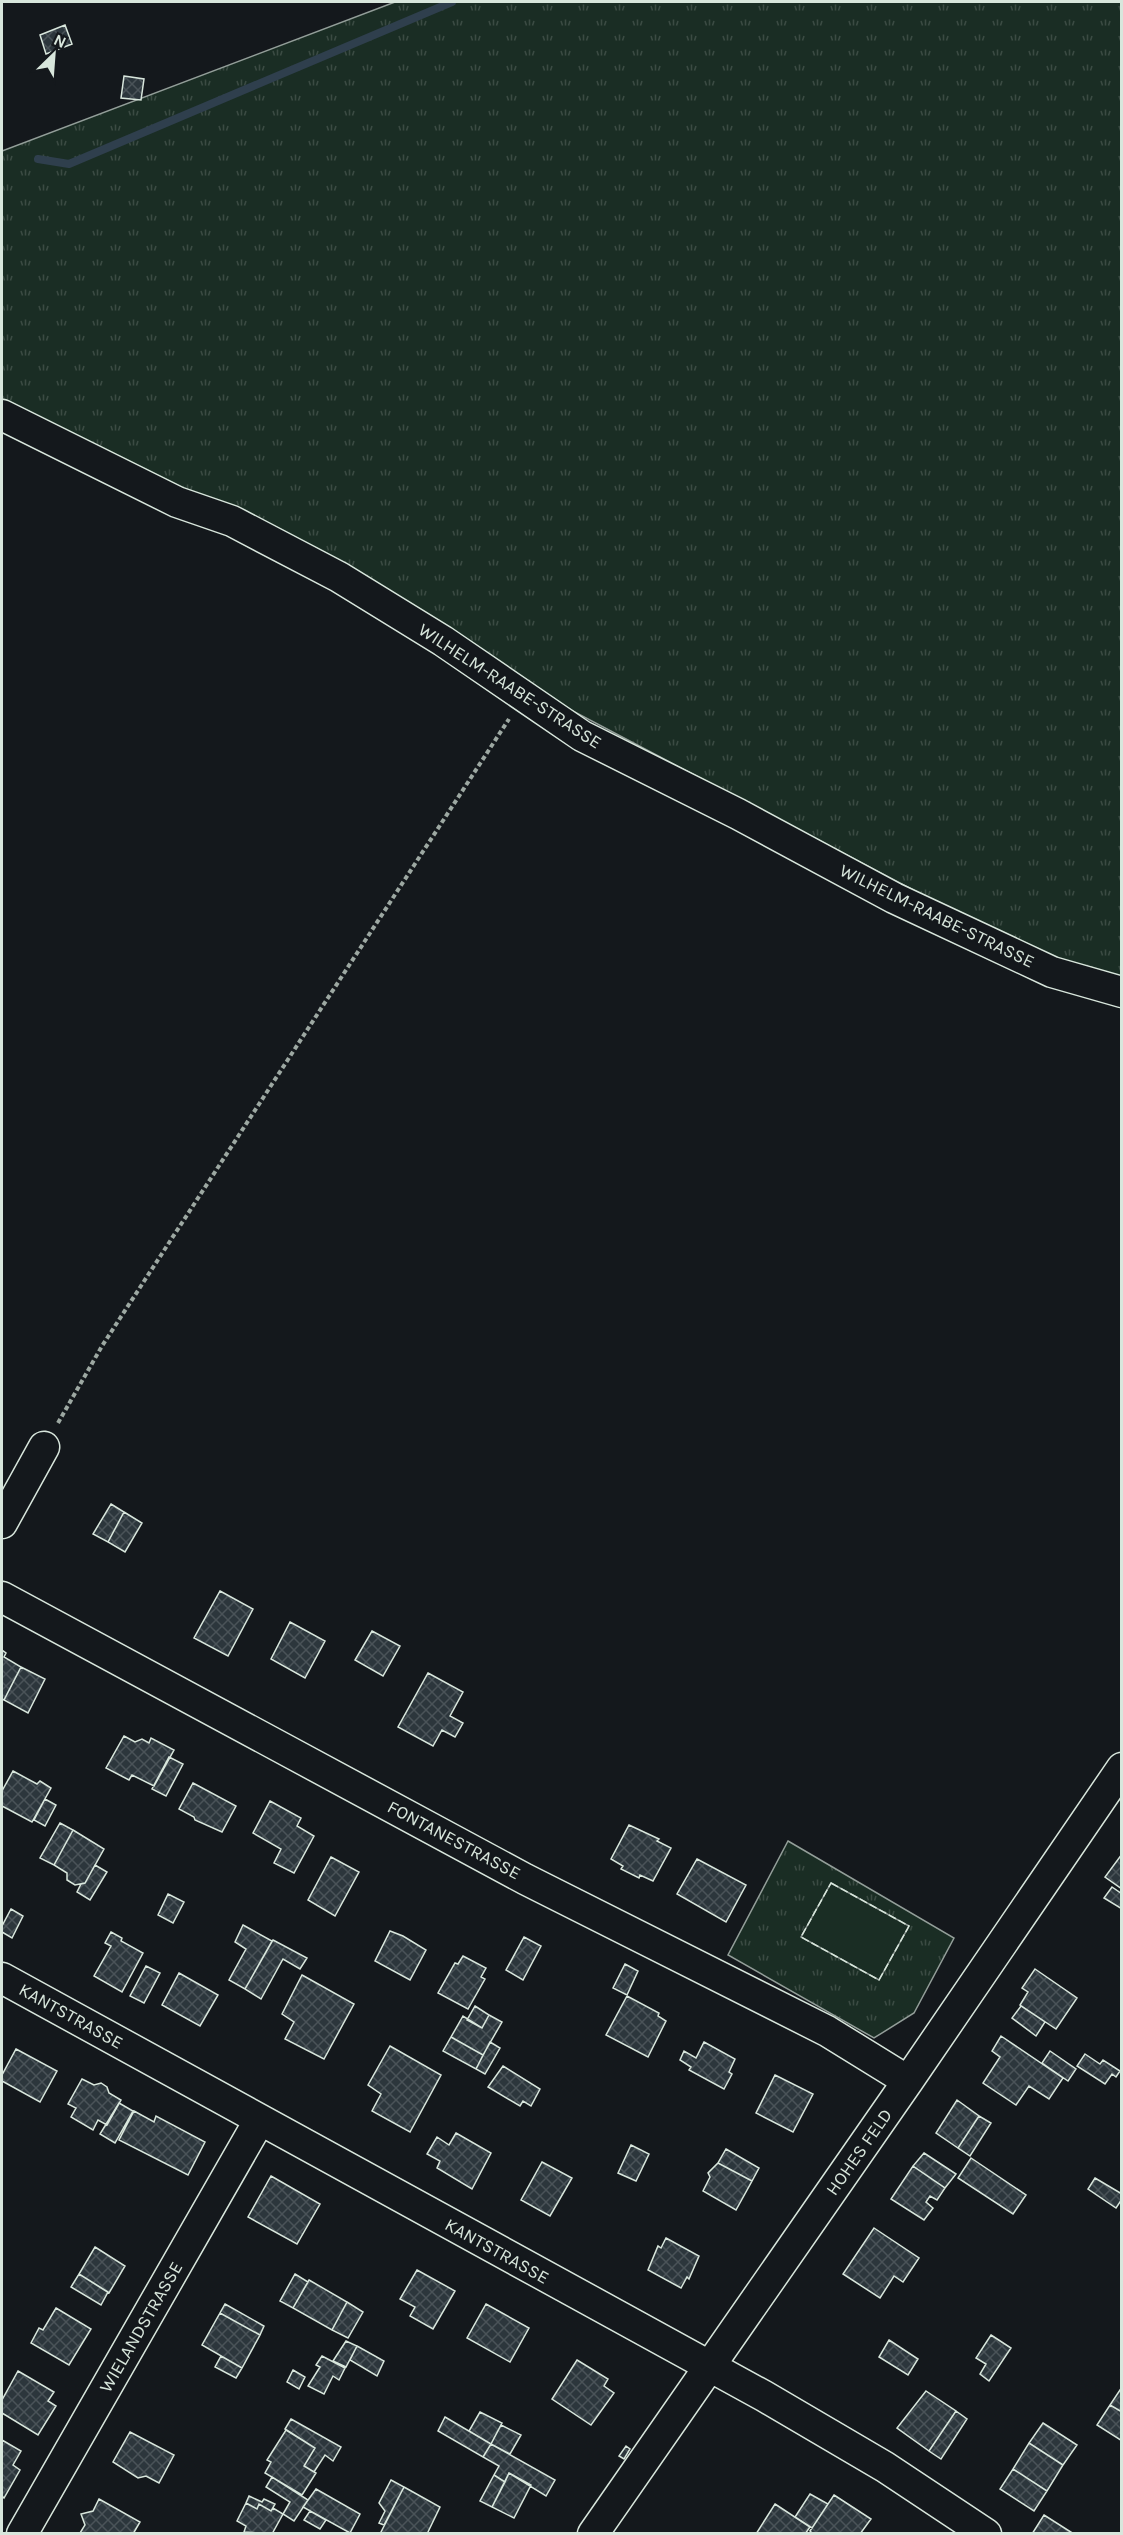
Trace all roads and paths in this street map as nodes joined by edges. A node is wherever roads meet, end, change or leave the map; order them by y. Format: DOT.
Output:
graph roads {
  1 [pos="2,415"];
  2 [pos="524,696"];
  3 [pos="1122,992"];
  4 [pos="44,1446"];
  5 [pos="2,1523"];
  6 [pos="2,1597"];
  7 [pos="1122,1768"];
  8 [pos="2,1978"];
  9 [pos="908,2082"];
  10 [pos="260,2121"];
  11 [pos="707,2367"];
  12 [pos="22,2534"];
  13 [pos="593,2534"];
  14 [pos="986,2534"];
  1 -- 2 [label="street, WILHELM-RAABE-STRASSE"];
  2 -- 3 [label="street, WILHELM-RAABE-STRASSE"];
  2 -- 4 [label="path"];
  4 -- 5 [label="street"];
  6 -- 9 [label="street, FONTANESTRASSE"];
  7 -- 9 [label="street, HOHES FELD"];
  8 -- 10 [label="street, KANTSTRASSE"];
  9 -- 11 [label="street, HOHES FELD"];
  10 -- 11 [label="street, KANTSTRASSE"];
  10 -- 12 [label="street, WIELANDSTRASSE"];
  11 -- 13 [label="street, HOHES FELD"];
  11 -- 14 [label="street, KANTSTRASSE"];
}
